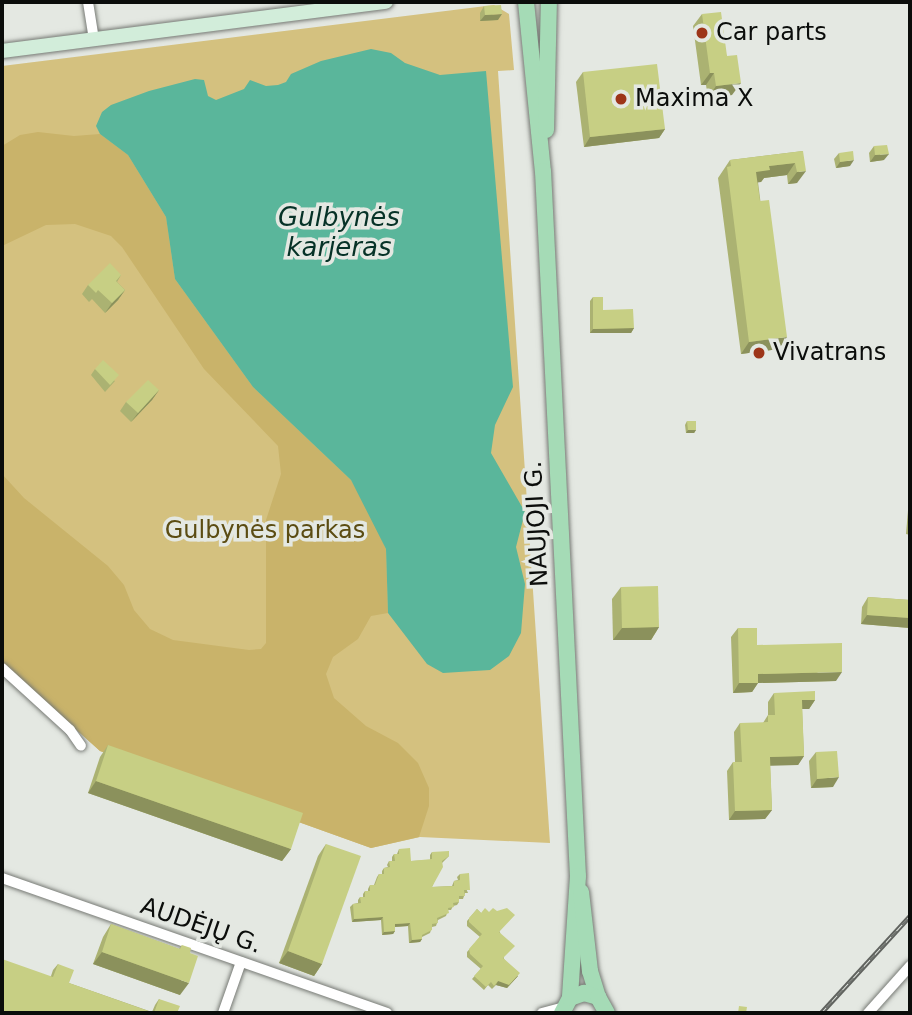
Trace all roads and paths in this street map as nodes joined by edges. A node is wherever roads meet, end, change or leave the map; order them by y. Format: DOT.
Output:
graph roads {
  1 [pos="88,2"];
  2 [pos="386,2"];
  3 [pos="526,2"];
  4 [pos="549,2"];
  5 [pos="94,39"];
  6 [pos="2,51"];
  7 [pos="543,171"];
  8 [pos="2,668"];
  9 [pos="81,746"];
  10 [pos="578,876"];
  11 [pos="2,878"];
  12 [pos="241,962"];
  13 [pos="910,965"];
  14 [pos="598,998"];
  15 [pos="565,1006"];
  16 [pos="223,1013"];
  17 [pos="387,1013"];
  18 [pos="542,1013"];
  19 [pos="607,1013"];
  20 [pos="868,1013"];
  1 -- 5 [label="street"];
  2 -- 5 [label="main road"];
  3 -- 7 [label="main road, NAUJOJI G."];
  4 -- 7 [label="main road, NAUJOJI G."];
  5 -- 6 [label="main road"];
  7 -- 10 [label="main road, NAUJOJI G."];
  8 -- 9 [label="street"];
  10 -- 14 [label="main road, NAUJOJI G."];
  10 -- 15 [label="main road, NAUJOJI G."];
  11 -- 12 [label="street, AUDĖJŲ G."];
  12 -- 16 [label="street"];
  12 -- 17 [label="street, AUDĖJŲ G."];
  13 -- 20 [label="street"];
  14 -- 15 [label="main road"];
  14 -- 19 [label="main road, NAUJOJI G."];
  15 -- 18 [label="street"];
}
